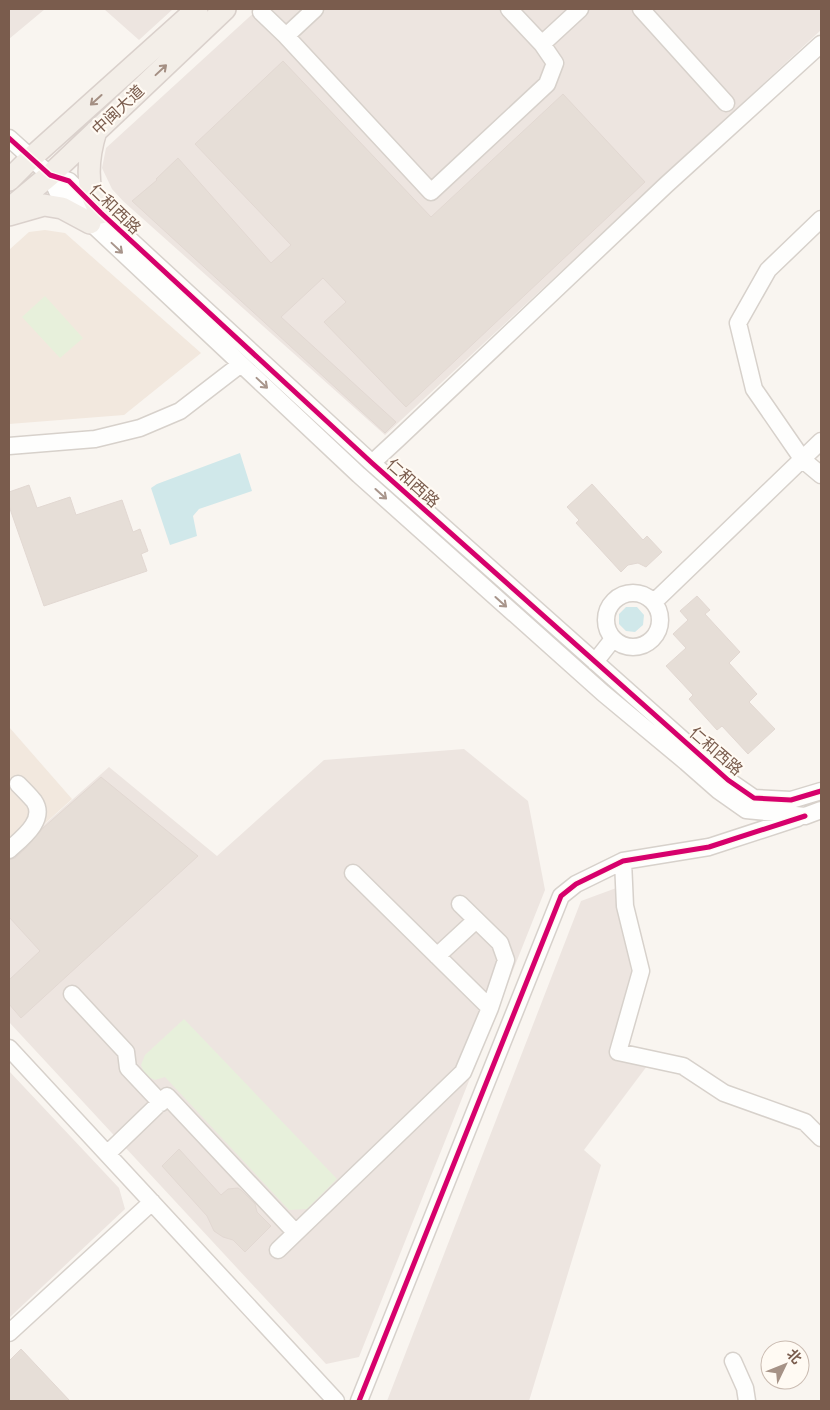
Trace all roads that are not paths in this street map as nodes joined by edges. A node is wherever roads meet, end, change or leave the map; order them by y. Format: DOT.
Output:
graph roads {
  1 [pos="197,9"];
  2 [pos="225,9"];
  3 [pos="315,9"];
  4 [pos="509,9"];
  5 [pos="580,9"];
  6 [pos="641,9"];
  7 [pos="258,10"];
  8 [pos="286,36"];
  9 [pos="542,44"];
  10 [pos="821,44"];
  11 [pos="726,102"];
  12 [pos="96,131"];
  13 [pos="9,138"];
  14 [pos="31,158"];
  15 [pos="50,174"];
  16 [pos="9,180"];
  17 [pos="9,209"];
  18 [pos="9,215"];
  19 [pos="95,218"];
  20 [pos="821,218"];
  21 [pos="240,364"];
  22 [pos="821,441"];
  23 [pos="9,446"];
  24 [pos="803,460"];
  25 [pos="372,462"];
  26 [pos="821,475"];
  27 [pos="654,602"];
  28 [pos="613,639"];
  29 [pos="595,662"];
  30 [pos="613,678"];
  31 [pos="603,693"];
  32 [pos="18,784"];
  33 [pos="821,790"];
  34 [pos="821,810"];
  35 [pos="805,816"];
  36 [pos="9,850"];
  37 [pos="623,861"];
  38 [pos="353,873"];
  39 [pos="460,904"];
  40 [pos="476,920"];
  41 [pos="437,956"];
  42 [pos="72,994"];
  43 [pos="490,1008"];
  44 [pos="9,1048"];
  45 [pos="161,1103"];
  46 [pos="821,1138"];
  47 [pos="107,1154"];
  48 [pos="152,1202"];
  49 [pos="295,1232"];
  50 [pos="278,1250"];
  51 [pos="9,1333"];
  52 [pos="733,1361"];
  53 [pos="336,1401"];
  54 [pos="360,1401"];
  55 [pos="746,1401"];
  1 -- 14 [label="main road, 中闽大道, one-way"];
  12 -- 2 [label="main road, 中闽大道, one-way"];
  3 -- 8 [label="street"];
  4 -- 9 [label="street"];
  5 -- 9 [label="street"];
  6 -- 11 [label="street"];
  7 -- 8 [label="street"];
  8 -- 9 [label="street"];
  10 -- 25 [label="street"];
  12 -- 15 [label="main road, 中闽大道"];
  12 -- 19 [label="main road"];
  13 -- 14 [label="street, 仁和西路"];
  14 -- 15 [label="street, 仁和西路"];
  14 -- 16 [label="main road, 中闽大道"];
  15 -- 17 [label="main road, 中闽大道"];
  15 -- 19 [label="street, 仁和西路"];
  18 -- 19 [label="main road"];
  19 -- 21 [label="street, 仁和西路, one-way"];
  19 -- 25 [label="street, 仁和西路"];
  20 -- 24 [label="street"];
  21 -- 23 [label="street"];
  21 -- 31 [label="street, 仁和西路, one-way"];
  22 -- 24 [label="street"];
  24 -- 26 [label="street"];
  24 -- 27 [label="street"];
  25 -- 29 [label="street, 仁和西路"];
  27 -- 28 [label="street"];
  27 -- 28 [label="street"];
  28 -- 29 [label="street"];
  29 -- 30 [label="street, 仁和西路"];
  30 -- 31 [label="street"];
  30 -- 33 [label="street, 仁和西路"];
  31 -- 35 [label="street, 仁和西路"];
  32 -- 36 [label="street"];
  34 -- 35 [label="street, 仁和西路"];
  35 -- 37 [label="street"];
  37 -- 46 [label="street"];
  37 -- 54 [label="street"];
  38 -- 41 [label="street"];
  39 -- 40 [label="street"];
  40 -- 41 [label="street"];
  40 -- 43 [label="street"];
  41 -- 43 [label="street"];
  42 -- 45 [label="street"];
  43 -- 49 [label="street"];
  44 -- 47 [label="street"];
  45 -- 47 [label="street"];
  45 -- 49 [label="street"];
  47 -- 48 [label="street"];
  48 -- 51 [label="street"];
  48 -- 53 [label="street"];
  49 -- 50 [label="street"];
  52 -- 55 [label="street"];
}
